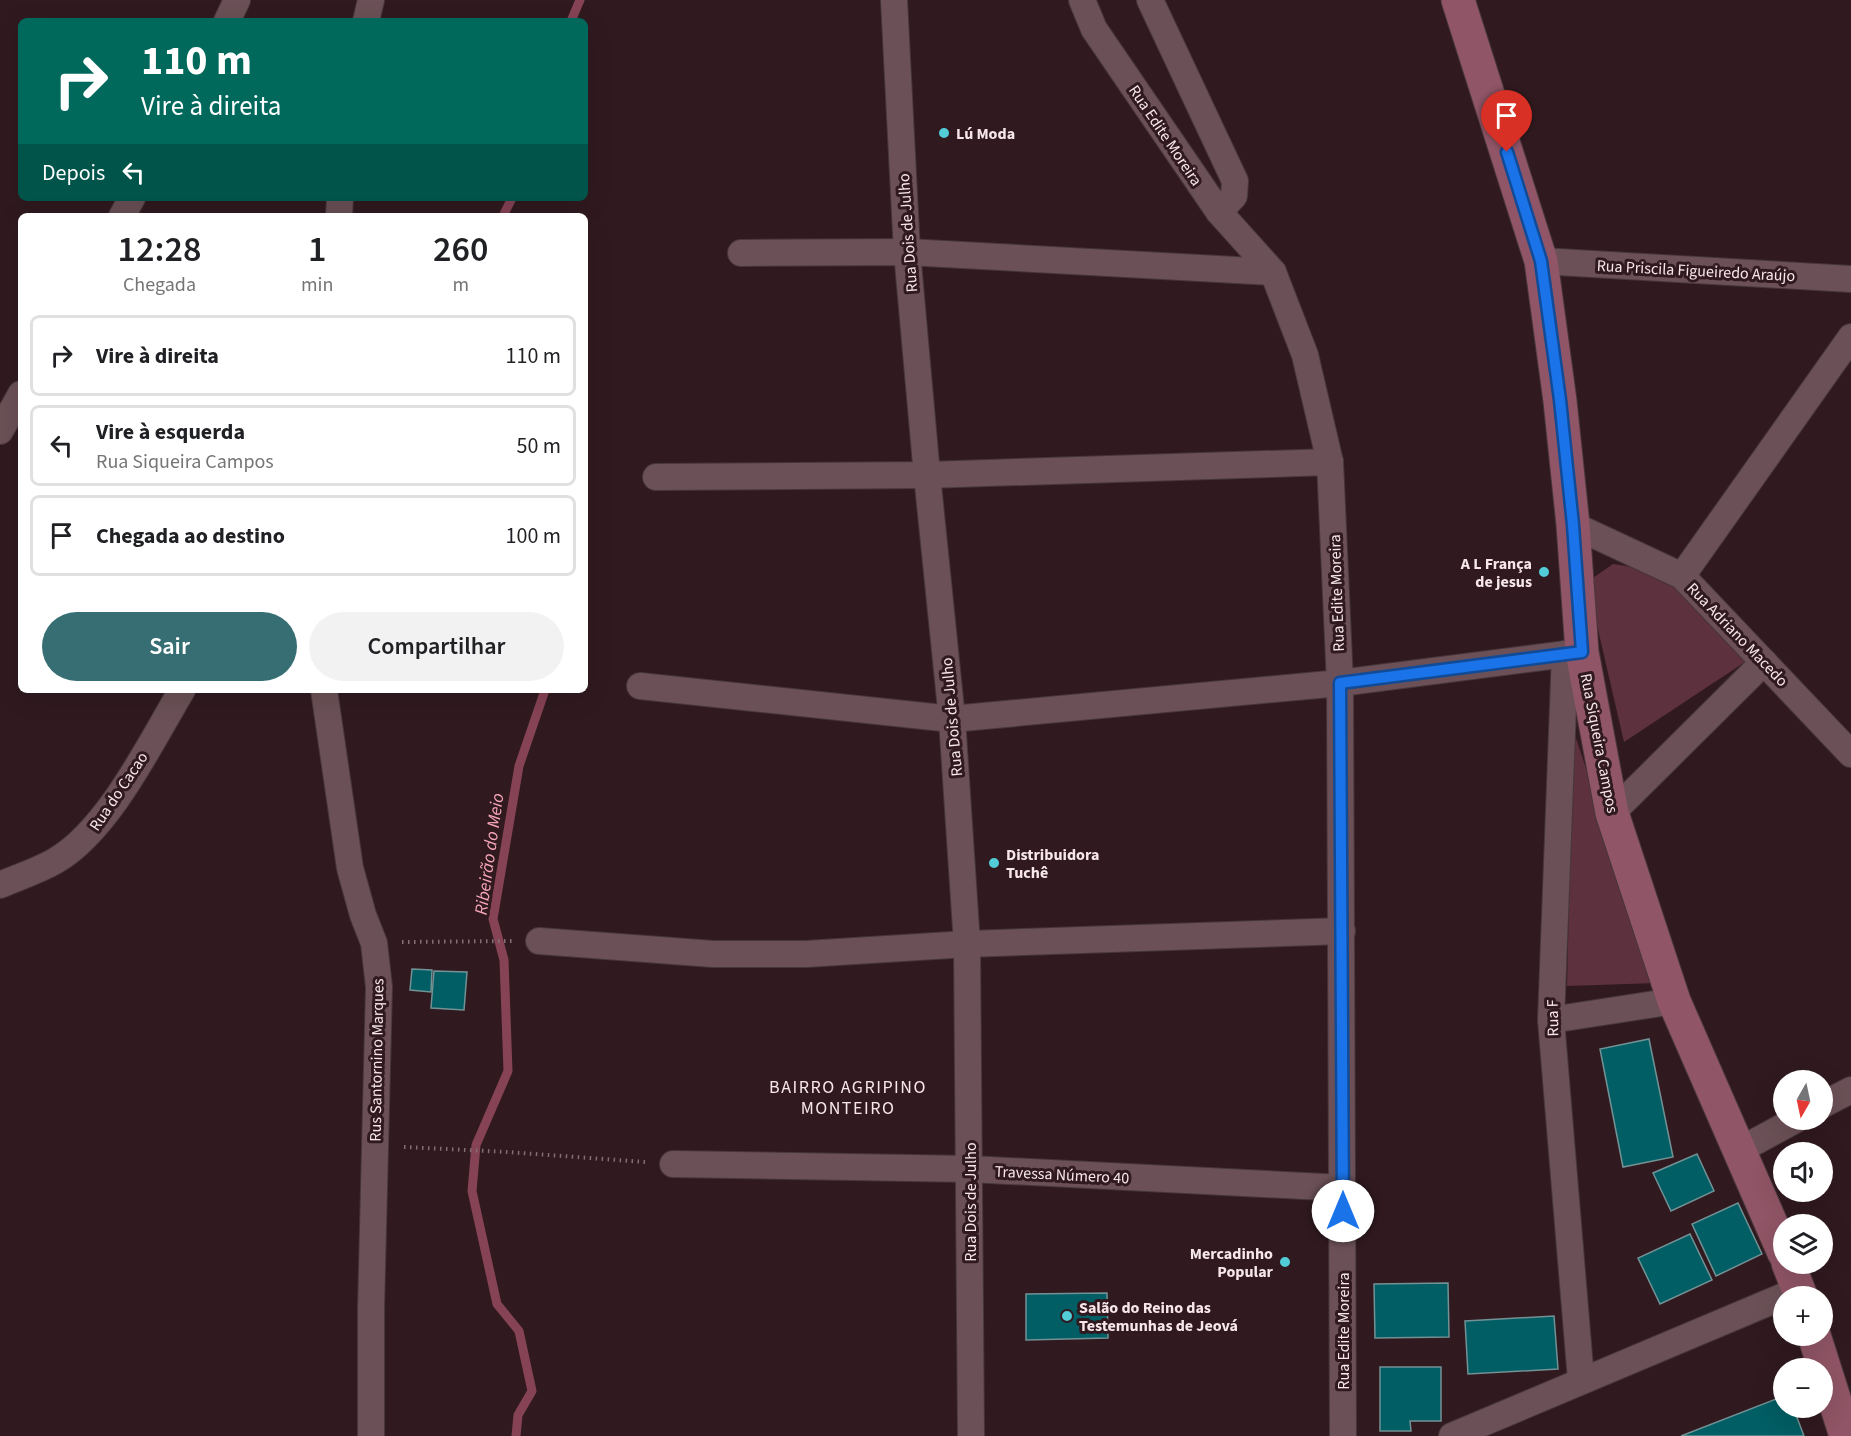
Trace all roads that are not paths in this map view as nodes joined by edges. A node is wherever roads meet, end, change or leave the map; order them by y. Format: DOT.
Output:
graph roads {
  1 [pos="371,0"];
  2 [pos="894,0"];
  3 [pos="1082,0"];
  4 [pos="1150,0"];
  5 [pos="1458,0"];
  6 [pos="367,18"];
  7 [pos="1219,213"];
  8 [pos="907,252"];
  9 [pos="741,253"];
  10 [pos="1541,261"];
  11 [pos="1273,272"];
  12 [pos="1851,279"];
  13 [pos="1851,337"];
  14 [pos="18,399"];
  15 [pos="0,431"];
  16 [pos="1330,462"];
  17 [pos="927,475"];
  18 [pos="656,477"];
  19 [pos="1573,525"];
  20 [pos="1682,576"];
  21 [pos="1574,653"];
  22 [pos="1764,662"];
  23 [pos="1340,683"];
  24 [pos="640,686"];
  25 [pos="180,693"];
  26 [pos="324,693"];
  27 [pos="952,719"];
  28 [pos="1851,754"];
  29 [pos="1612,813"];
  30 [pos="0,885"];
  31 [pos="1341,931"];
  32 [pos="531,941"];
  33 [pos="967,944"];
  34 [pos="1674,1001"];
  35 [pos="1551,1020"];
  36 [pos="1851,1090"];
  37 [pos="1833,1099"];
  38 [pos="1777,1130"];
  39 [pos="1740,1150"];
  40 [pos="673,1164"];
  41 [pos="970,1169"];
  42 [pos="1343,1188"];
  43 [pos="1773,1227"];
  44 [pos="1773,1296"];
  45 [pos="1817,1346"];
  46 [pos="1581,1380"];
  47 [pos="371,1436"];
  48 [pos="971,1436"];
  49 [pos="1343,1436"];
  50 [pos="1452,1436"];
  51 [pos="1846,1436"];
  1 -- 6 [label="street"];
  2 -- 8 [label="street, Rua Dois de Julho"];
  3 -- 7 [label="street, Rua Edite Moreira"];
  4 -- 7 [label="street"];
  5 -- 10 [label="main road, Rua Siqueira Campos"];
  7 -- 11 [label="street, Rua Edite Moreira"];
  8 -- 9 [label="street"];
  8 -- 11 [label="street"];
  8 -- 17 [label="street, Rua Dois de Julho"];
  10 -- 12 [label="street, Rua Priscila Figueiredo Araújo"];
  10 -- 19 [label="main road, Rua Siqueira Campos"];
  11 -- 16 [label="street, Rua Edite Moreira"];
  13 -- 20 [label="street"];
  14 -- 15 [label="street"];
  16 -- 17 [label="street"];
  16 -- 23 [label="street, Rua Edite Moreira"];
  17 -- 18 [label="street"];
  17 -- 27 [label="street, Rua Dois de Julho"];
  19 -- 20 [label="street, Rua Adriano Macedo"];
  19 -- 21 [label="main road, Rua Siqueira Campos"];
  20 -- 22 [label="street, Rua Adriano Macedo"];
  21 -- 23 [label="street"];
  21 -- 29 [label="main road, Rua Siqueira Campos"];
  21 -- 35 [label="street, Rua F"];
  22 -- 28 [label="street, Rua Adriano Macedo"];
  22 -- 29 [label="street"];
  23 -- 27 [label="street"];
  23 -- 31 [label="street, Rua Edite Moreira"];
  24 -- 27 [label="street"];
  25 -- 30 [label="street, Rua do Cacao"];
  26 -- 47 [label="street, Rus Santornino Marques"];
  27 -- 33 [label="street, Rua Dois de Julho"];
  29 -- 34 [label="main road, Rua Siqueira Campos"];
  31 -- 33 [label="street"];
  31 -- 42 [label="street, Rua Edite Moreira"];
  32 -- 33 [label="street"];
  33 -- 41 [label="street, Rua Dois de Julho"];
  34 -- 35 [label="street"];
  34 -- 39 [label="main road, Rua Siqueira Campos"];
  35 -- 46 [label="street, Rua F"];
  36 -- 37 [label="street"];
  38 -- 39 [label="street"];
  39 -- 43 [label="main road, Rua Siqueira Campos"];
  40 -- 41 [label="street, Travessa Número 40"];
  41 -- 42 [label="street, Travessa Número 40"];
  41 -- 48 [label="street, Rua Dois de Julho"];
  42 -- 49 [label="street, Rua Edite Moreira"];
  44 -- 46 [label="street"];
  45 -- 51 [label="main road"];
  46 -- 50 [label="street"];
}
